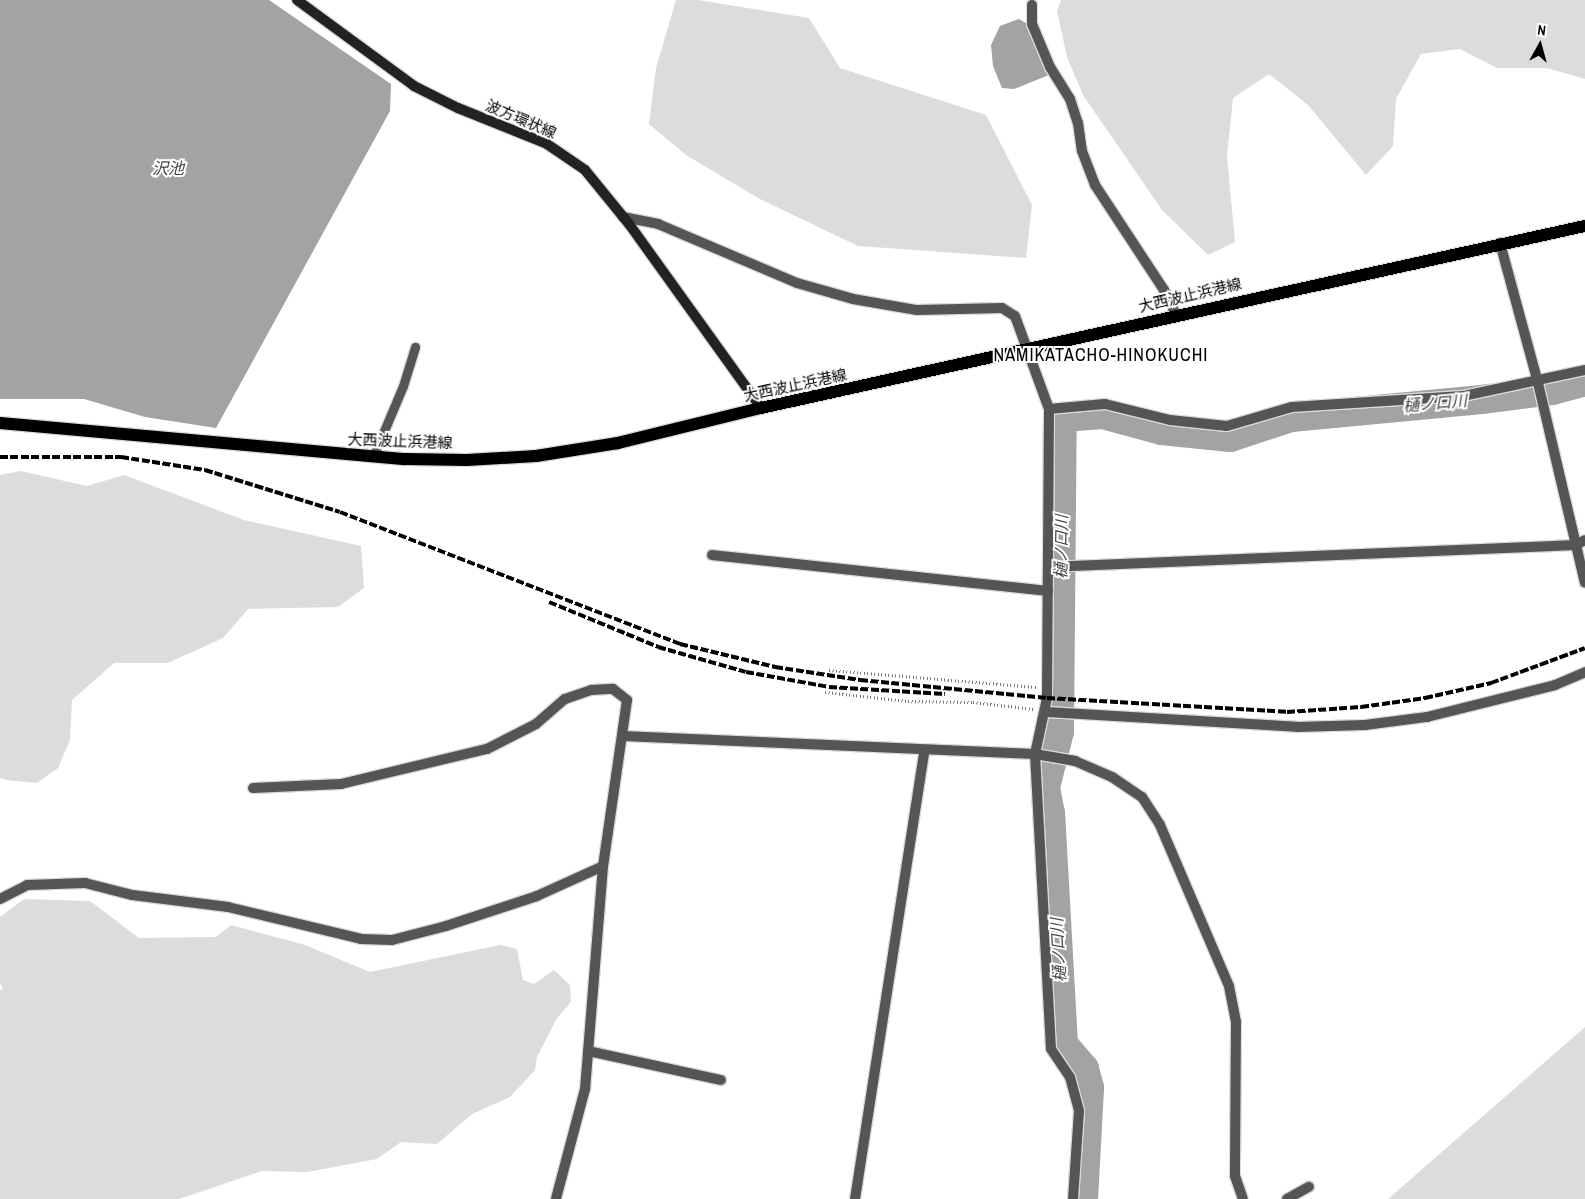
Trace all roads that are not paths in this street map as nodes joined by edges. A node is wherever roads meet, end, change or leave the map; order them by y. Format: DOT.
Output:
graph roads {
  1 [pos="297,0"];
  2 [pos="1032,5"];
  3 [pos="623,217"];
  4 [pos="1585,226"];
  5 [pos="1500,243"];
  6 [pos="1176,315"];
  7 [pos="415,347"];
  8 [pos="1025,350"];
  9 [pos="1585,370"];
  10 [pos="1538,383"];
  11 [pos="761,408"];
  12 [pos="1049,409"];
  13 [pos="0,424"];
  14 [pos="373,458"];
  15 [pos="1580,543"];
  16 [pos="712,555"];
  17 [pos="1048,567"];
  18 [pos="1585,583"];
  19 [pos="1048,591"];
  20 [pos="1585,672"];
  21 [pos="1046,712"];
  22 [pos="623,736"];
  23 [pos="924,751"];
  24 [pos="1035,754"];
  25 [pos="252,788"];
  26 [pos="603,866"];
  27 [pos="0,899"];
  28 [pos="588,1051"];
  29 [pos="721,1080"];
  30 [pos="1309,1187"];
  31 [pos="556,1199"];
  32 [pos="855,1199"];
  33 [pos="1073,1199"];
  34 [pos="1243,1199"];
  35 [pos="1288,1199"];
  1 -- 3 [label="main road, 波方環状線"];
  2 -- 6 [label="street"];
  3 -- 8 [label="street"];
  3 -- 11 [label="main road, 波方環状線"];
  4 -- 5 [label="main road, 大西波止浜港線"];
  5 -- 6 [label="main road, 大西波止浜港線"];
  5 -- 10 [label="street"];
  6 -- 8 [label="main road, 大西波止浜港線"];
  7 -- 14 [label="lane"];
  8 -- 11 [label="main road, 大西波止浜港線"];
  8 -- 12 [label="street"];
  9 -- 10 [label="street"];
  10 -- 12 [label="street"];
  10 -- 15 [label="street"];
  11 -- 14 [label="main road, 大西波止浜港線"];
  12 -- 17 [label="street"];
  13 -- 14 [label="main road, 大西波止浜港線"];
  15 -- 17 [label="street"];
  15 -- 18 [label="street"];
  16 -- 19 [label="street"];
  17 -- 19 [label="street"];
  19 -- 21 [label="street"];
  20 -- 21 [label="street"];
  21 -- 24 [label="street"];
  22 -- 23 [label="street"];
  22 -- 25 [label="street"];
  22 -- 26 [label="street"];
  23 -- 24 [label="street"];
  23 -- 32 [label="street"];
  24 -- 33 [label="street"];
  24 -- 34 [label="street"];
  26 -- 27 [label="street"];
  26 -- 28 [label="street"];
  28 -- 29 [label="street"];
  28 -- 31 [label="street"];
  30 -- 35 [label="street"];
}
